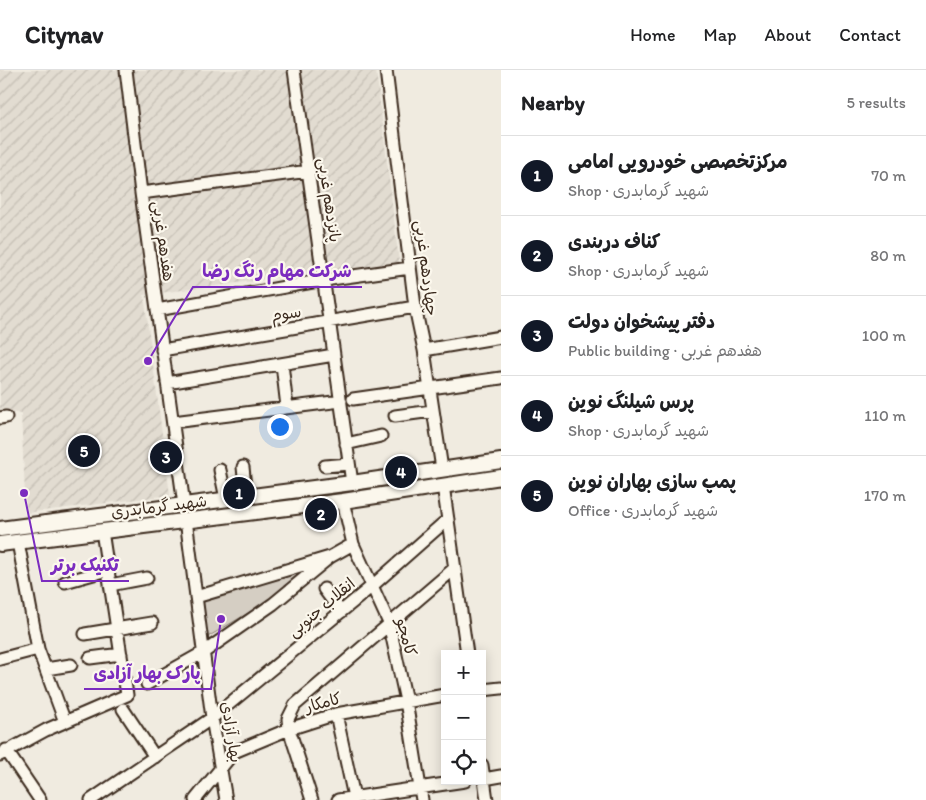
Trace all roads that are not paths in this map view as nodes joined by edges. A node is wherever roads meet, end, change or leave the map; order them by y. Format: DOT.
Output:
graph roads {
  1 [pos="126,70"];
  2 [pos="294,70"];
  3 [pos="386,70"];
  4 [pos="309,171"];
  5 [pos="141,193"];
  6 [pos="410,268"];
  7 [pos="324,280"];
  8 [pos="415,307"];
  9 [pos="157,310"];
  10 [pos="330,322"];
  11 [pos="501,337"];
  12 [pos="162,350"];
  13 [pos="424,350"];
  14 [pos="334,355"];
  15 [pos="282,364"];
  16 [pos="501,378"];
  17 [pos="167,383"];
  18 [pos="429,389"];
  19 [pos="353,399"];
  20 [pos="341,401"];
  21 [pos="287,407"];
  22 [pos="433,414"];
  23 [pos="397,419"];
  24 [pos="173,422"];
  25 [pos="381,436"];
  26 [pos="346,444"];
  27 [pos="501,461"];
  28 [pos="349,464"];
  29 [pos="325,466"];
  30 [pos="242,467"];
  31 [pos="442,469"];
  32 [pos="220,470"];
  33 [pos="501,477"];
  34 [pos="352,483"];
  35 [pos="443,484"];
  36 [pos="246,497"];
  37 [pos="226,500"];
  38 [pos="343,501"];
  39 [pos="184,505"];
  40 [pos="448,519"];
  41 [pos="186,520"];
  42 [pos="0,529"];
  43 [pos="102,531"];
  44 [pos="18,542"];
  45 [pos="0,544"];
  46 [pos="353,544"];
  47 [pos="330,557"];
  48 [pos="455,568"];
  49 [pos="108,570"];
  50 [pos="147,578"];
  51 [pos="66,582"];
  52 [pos="110,585"];
  53 [pos="371,587"];
  54 [pos="324,589"];
  55 [pos="196,596"];
  56 [pos="341,612"];
  57 [pos="152,623"];
  58 [pos="389,623"];
  59 [pos="117,629"];
  60 [pos="85,634"];
  61 [pos="38,649"];
  62 [pos="466,650"];
  63 [pos="204,652"];
  64 [pos="121,654"];
  65 [pos="90,658"];
  66 [pos="0,659"];
  67 [pos="71,665"];
  68 [pos="46,669"];
  69 [pos="147,684"];
  70 [pos="501,688"];
  71 [pos="486,690"];
  72 [pos="441,696"];
  73 [pos="406,701"];
  74 [pos="119,705"];
  75 [pos="336,714"];
  76 [pos="212,718"];
  77 [pos="65,722"];
  78 [pos="289,729"];
  79 [pos="3,753"];
  80 [pos="155,756"];
  81 [pos="220,767"];
  82 [pos="501,776"];
  83 [pos="486,779"];
  84 [pos="441,784"];
  85 [pos="485,785"];
  86 [pos="421,787"];
  87 [pos="354,797"];
  88 [pos="368,797"];
  89 [pos="40,800"];
  90 [pos="91,800"];
  91 [pos="195,800"];
  92 [pos="226,800"];
  93 [pos="312,800"];
  94 [pos="338,800"];
  95 [pos="422,800"];
  96 [pos="487,800"];
  1 -- 5 [label="street, هفدهم غربی"];
  2 -- 4 [label="street, پانزدهم غربی"];
  3 -- 6 [label="street, چهاردهم غربی"];
  4 -- 5 [label="street"];
  4 -- 7 [label="street, پانزدهم غربی"];
  5 -- 9 [label="street, هفدهم غربی"];
  6 -- 7 [label="street"];
  6 -- 8 [label="street, چهاردهم غربی"];
  7 -- 9 [label="street"];
  7 -- 10 [label="street, پانزدهم غربی"];
  8 -- 10 [label="street, سوم"];
  8 -- 13 [label="street, چهاردهم غربی"];
  9 -- 12 [label="street, هفدهم غربی"];
  10 -- 12 [label="street, سوم"];
  10 -- 14 [label="street, پانزدهم غربی"];
  11 -- 13 [label="street"];
  12 -- 17 [label="street, هفدهم غربی"];
  13 -- 18 [label="street, چهاردهم غربی"];
  14 -- 15 [label="street"];
  14 -- 20 [label="street, پانزدهم غربی"];
  15 -- 17 [label="street"];
  15 -- 21 [label="street"];
  16 -- 18 [label="street"];
  17 -- 24 [label="street, هفدهم غربی"];
  18 -- 19 [label="street"];
  18 -- 22 [label="street, چهاردهم غربی"];
  20 -- 21 [label="street"];
  20 -- 26 [label="street, پانزدهم غربی"];
  21 -- 24 [label="street"];
  22 -- 23 [label="street"];
  22 -- 31 [label="street, چهاردهم غربی"];
  24 -- 39 [label="street, هفدهم غربی"];
  25 -- 26 [label="street"];
  26 -- 28 [label="street, پانزدهم غربی"];
  27 -- 31 [label="main road, شهید گرمابدری"];
  28 -- 29 [label="street"];
  28 -- 34 [label="street, پانزدهم غربی"];
  30 -- 36 [label="street"];
  31 -- 34 [label="main road, شهید گرمابدری"];
  31 -- 35 [label="main road"];
  32 -- 37 [label="street"];
  33 -- 35 [label="main road, شهید گرمابدری"];
  34 -- 36 [label="main road, شهید گرمابدری"];
  35 -- 38 [label="main road, شهید گرمابدری"];
  35 -- 40 [label="street"];
  36 -- 37 [label="main road, شهید گرمابدری"];
  37 -- 39 [label="main road, شهید گرمابدری"];
  38 -- 41 [label="main road, شهید گرمابدری"];
  38 -- 46 [label="street, کامجو"];
  39 -- 41 [label="main road"];
  39 -- 42 [label="main road, شهید گرمابدری"];
  40 -- 48 [label="street"];
  40 -- 53 [label="street, انقلاب جنوبی"];
  41 -- 43 [label="main road, شهید گرمابدری"];
  41 -- 55 [label="street, بهار آزادی"];
  43 -- 44 [label="main road, شهید گرمابدری"];
  43 -- 49 [label="street"];
  44 -- 45 [label="main road, شهید گرمابدری"];
  44 -- 61 [label="street"];
  46 -- 47 [label="street"];
  46 -- 53 [label="street, کامجو"];
  47 -- 55 [label="street"];
  47 -- 63 [label="street"];
  48 -- 58 [label="street"];
  48 -- 62 [label="street"];
  49 -- 51 [label="street"];
  49 -- 52 [label="street"];
  50 -- 52 [label="street"];
  52 -- 59 [label="street"];
  53 -- 56 [label="street, انقلاب جنوبی"];
  53 -- 58 [label="street, کامجو"];
  54 -- 56 [label="street"];
  55 -- 63 [label="street, بهار آزادی"];
  56 -- 76 [label="street, انقلاب جنوبی"];
  57 -- 59 [label="street"];
  58 -- 73 [label="street, کامجو"];
  58 -- 78 [label="street"];
  59 -- 60 [label="street"];
  59 -- 64 [label="street"];
  61 -- 66 [label="street"];
  61 -- 68 [label="street"];
  63 -- 69 [label="street"];
  63 -- 76 [label="street, بهار آزادی"];
  64 -- 65 [label="street"];
  64 -- 74 [label="street"];
  67 -- 68 [label="street"];
  68 -- 77 [label="street"];
  70 -- 71 [label="street"];
  72 -- 73 [label="street, کامکار"];
  73 -- 75 [label="street, کامکار"];
  73 -- 86 [label="street, کامجو"];
  74 -- 77 [label="street"];
  74 -- 80 [label="street"];
  75 -- 78 [label="street, کامکار"];
  75 -- 87 [label="street"];
  76 -- 80 [label="street, انقلاب جنوبی"];
  76 -- 81 [label="street, بهار آزادی"];
  77 -- 79 [label="street"];
  78 -- 81 [label="street, کامکار"];
  78 -- 93 [label="street"];
  79 -- 89 [label="street"];
  80 -- 90 [label="street, انقلاب جنوبی"];
  81 -- 91 [label="street, کامکار"];
  81 -- 92 [label="street, بهار آزادی"];
  82 -- 83 [label="street"];
  84 -- 86 [label="street"];
  85 -- 96 [label="street"];
  86 -- 88 [label="street"];
  86 -- 95 [label="street, کامجو"];
  87 -- 88 [label="street"];
  87 -- 94 [label="street"];
}
